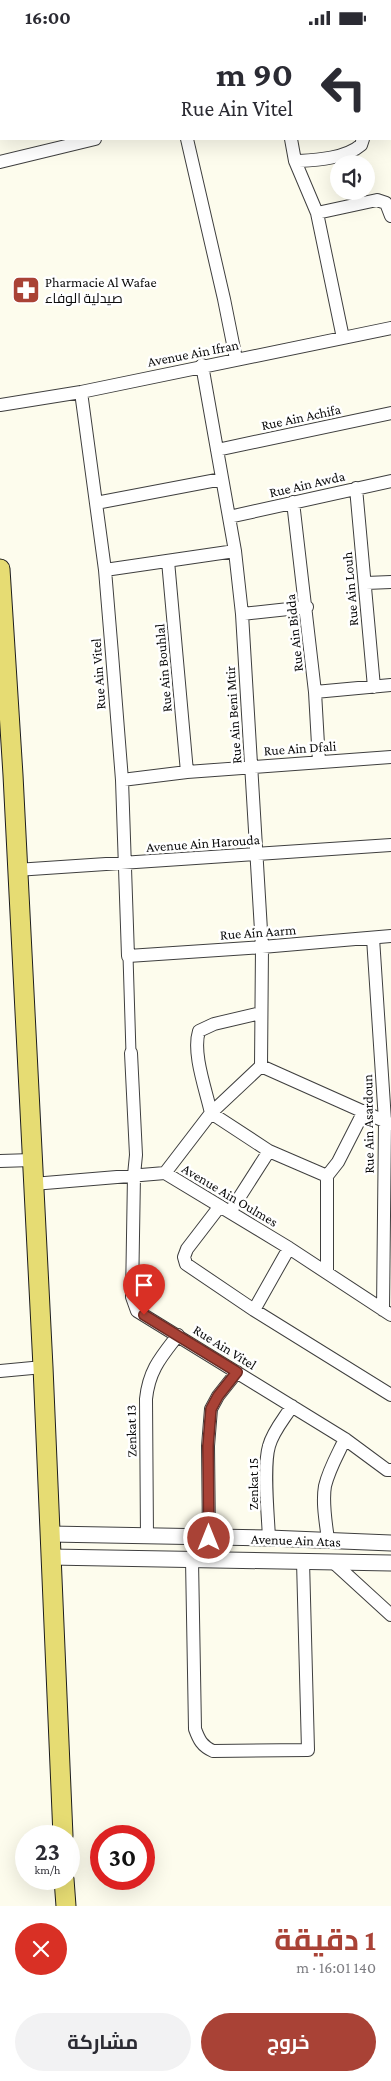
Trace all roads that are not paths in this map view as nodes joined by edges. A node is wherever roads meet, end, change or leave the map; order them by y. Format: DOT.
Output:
graph roads {
  1 [pos="91,140"];
  2 [pos="188,140"];
  3 [pos="291,140"];
  4 [pos="363,140"];
  5 [pos="295,161"];
  6 [pos="0,162"];
  7 [pos="318,213"];
  8 [pos="391,216"];
  9 [pos="391,328"];
  10 [pos="342,338"];
  11 [pos="236,359"];
  12 [pos="202,365"];
  13 [pos="81,392"];
  14 [pos="0,405"];
  15 [pos="391,413"];
  16 [pos="217,450"];
  17 [pos="222,479"];
  18 [pos="391,481"];
  19 [pos="356,488"];
  20 [pos="293,502"];
  21 [pos="96,503"];
  22 [pos="229,517"];
  23 [pos="235,551"];
  24 [pos="168,561"];
  25 [pos="105,570"];
  26 [pos="0,582"];
  27 [pos="391,582"];
  28 [pos="366,583"];
  29 [pos="307,607"];
  30 [pos="242,614"];
  31 [pos="391,685"];
  32 [pos="374,687"];
  33 [pos="315,692"];
  34 [pos="391,757"];
  35 [pos="319,762"];
  36 [pos="252,767"];
  37 [pos="187,772"];
  38 [pos="6,776"];
  39 [pos="122,779"];
  40 [pos="391,845"];
  41 [pos="257,854"];
  42 [pos="124,863"];
  43 [pos="16,870"];
  44 [pos="391,936"];
  45 [pos="373,937"];
  46 [pos="262,947"];
  47 [pos="128,956"];
  48 [pos="261,1013"];
  49 [pos="131,1053"];
  50 [pos="261,1066"];
  51 [pos="364,1111"];
  52 [pos="211,1113"];
  53 [pos="388,1123"];
  54 [pos="269,1151"];
  55 [pos="32,1160"];
  56 [pos="0,1161"];
  57 [pos="165,1173"];
  58 [pos="134,1175"];
  59 [pos="327,1176"];
  60 [pos="33,1184"];
  61 [pos="225,1209"];
  62 [pos="289,1248"];
  63 [pos="327,1273"];
  64 [pos="254,1310"];
  65 [pos="387,1313"];
  66 [pos="178,1335"];
  67 [pos="43,1367"];
  68 [pos="0,1371"];
  69 [pos="237,1372"];
  70 [pos="391,1395"];
  71 [pos="292,1406"];
  72 [pos="345,1439"];
  73 [pos="389,1470"];
  74 [pos="50,1534"];
  75 [pos="147,1537"];
  76 [pos="209,1538"];
  77 [pos="269,1538"];
  78 [pos="328,1540"];
  79 [pos="391,1543"];
  80 [pos="50,1557"];
  81 [pos="192,1560"];
  82 [pos="303,1561"];
  83 [pos="333,1562"];
  84 [pos="391,1563"];
  85 [pos="391,1615"];
  86 [pos="62,1825"];
  87 [pos="65,1890"];
  88 [pos="66,1906"];
  1 -- 6 [label="street"];
  2 -- 11 [label="street"];
  3 -- 5 [label="street"];
  4 -- 5 [label="street"];
  5 -- 7 [label="street"];
  7 -- 8 [label="street"];
  7 -- 10 [label="street"];
  9 -- 10 [label="street, Avenue Ain Ifran"];
  10 -- 11 [label="street, Avenue Ain Ifran"];
  11 -- 12 [label="street, Avenue Ain Ifran"];
  12 -- 13 [label="street, Avenue Ain Ifran"];
  12 -- 16 [label="street, Rue Ain Beni Mtir"];
  13 -- 14 [label="street, Avenue Ain Ifran"];
  13 -- 21 [label="street, Rue Ain Vitel"];
  15 -- 16 [label="street, Rue Ain Achifa"];
  16 -- 17 [label="street, Rue Ain Beni Mtir"];
  17 -- 21 [label="street"];
  17 -- 22 [label="street, Rue Ain Beni Mtir"];
  18 -- 19 [label="street, Rue Ain Awda"];
  19 -- 20 [label="street, Rue Ain Awda"];
  19 -- 28 [label="street, Rue Ain Louh"];
  20 -- 22 [label="street, Rue Ain Awda"];
  20 -- 29 [label="street, Rue Ain Bidda"];
  21 -- 25 [label="street, Rue Ain Vitel"];
  22 -- 23 [label="street, Rue Ain Beni Mtir"];
  23 -- 24 [label="street"];
  23 -- 30 [label="street, Rue Ain Beni Mtir"];
  24 -- 25 [label="street"];
  24 -- 37 [label="street, Rue Ain Bouhlal"];
  25 -- 39 [label="street, Rue Ain Vitel"];
  26 -- 38 [label="main road"];
  27 -- 28 [label="street"];
  28 -- 32 [label="street, Rue Ain Louh"];
  29 -- 30 [label="street"];
  29 -- 33 [label="street, Rue Ain Bidda"];
  30 -- 36 [label="street, Rue Ain Beni Mtir"];
  31 -- 32 [label="street"];
  32 -- 33 [label="street"];
  33 -- 35 [label="street, Rue Ain Bidda"];
  34 -- 35 [label="street, Rue Ain Dfali"];
  35 -- 36 [label="street, Rue Ain Dfali"];
  36 -- 37 [label="street, Rue Ain Dfali"];
  36 -- 41 [label="street, Rue Ain Beni Mtir"];
  37 -- 39 [label="street, Rue Ain Dfali"];
  38 -- 43 [label="main road"];
  39 -- 42 [label="street, Rue Ain Vitel"];
  40 -- 41 [label="street, Avenue Ain Harouda"];
  41 -- 42 [label="street, Avenue Ain Harouda"];
  41 -- 46 [label="street, Rue Ain Beni Mtir"];
  42 -- 43 [label="street, Avenue Ain Harouda"];
  42 -- 47 [label="street, Rue Ain Vitel"];
  43 -- 55 [label="main road"];
  44 -- 45 [label="street, Rue Ain Aarm"];
  45 -- 46 [label="street, Rue Ain Aarm"];
  45 -- 53 [label="street, Rue Ain Asardoun"];
  46 -- 47 [label="street, Rue Ain Aarm"];
  46 -- 48 [label="street, Rue Ain Beni Mtir"];
  47 -- 49 [label="street"];
  48 -- 50 [label="street, Rue Ain Beni Mtir"];
  48 -- 52 [label="street"];
  49 -- 58 [label="street, Rue Ain Vitel"];
  50 -- 51 [label="street"];
  50 -- 52 [label="street"];
  51 -- 53 [label="street"];
  51 -- 59 [label="street"];
  52 -- 54 [label="street"];
  52 -- 57 [label="street"];
  53 -- 65 [label="street, Rue Ain Asardoun"];
  54 -- 59 [label="street"];
  54 -- 61 [label="street"];
  55 -- 56 [label="street"];
  55 -- 60 [label="main road"];
  57 -- 58 [label="street, Avenue Ain Oulmes"];
  57 -- 61 [label="street, Avenue Ain Oulmes"];
  58 -- 60 [label="street, Avenue Ain Oulmes"];
  58 -- 66 [label="street, Rue Ain Vitel"];
  59 -- 63 [label="street"];
  60 -- 67 [label="main road"];
  61 -- 62 [label="street, Avenue Ain Oulmes"];
  61 -- 64 [label="street"];
  62 -- 63 [label="street, Avenue Ain Oulmes"];
  62 -- 64 [label="street"];
  63 -- 65 [label="street, Avenue Ain Oulmes"];
  64 -- 70 [label="street"];
  66 -- 69 [label="street, Rue Ain Vitel"];
  66 -- 75 [label="street, Zenkat 13"];
  67 -- 68 [label="street"];
  67 -- 74 [label="main road"];
  69 -- 71 [label="street, Rue Ain Vitel"];
  69 -- 76 [label="street"];
  71 -- 72 [label="street, Rue Ain Vitel"];
  71 -- 77 [label="street, Zenkat 15"];
  72 -- 73 [label="street, Rue Ain Vitel"];
  72 -- 78 [label="street"];
  74 -- 75 [label="street, Avenue Ain Atas"];
  74 -- 80 [label="main road"];
  75 -- 76 [label="street, Avenue Ain Atas"];
  76 -- 77 [label="street, Avenue Ain Atas"];
  77 -- 78 [label="street, Avenue Ain Atas"];
  78 -- 79 [label="street, Avenue Ain Atas"];
  80 -- 81 [label="street, Avenue Ain Atas"];
  80 -- 86 [label="main road"];
  81 -- 82 [label="street, Avenue Ain Atas"];
  81 -- 82 [label="street"];
  82 -- 83 [label="street, Avenue Ain Atas"];
  83 -- 84 [label="street, Avenue Ain Atas"];
  83 -- 85 [label="street"];
  87 -- 88 [label="main road"];
}
